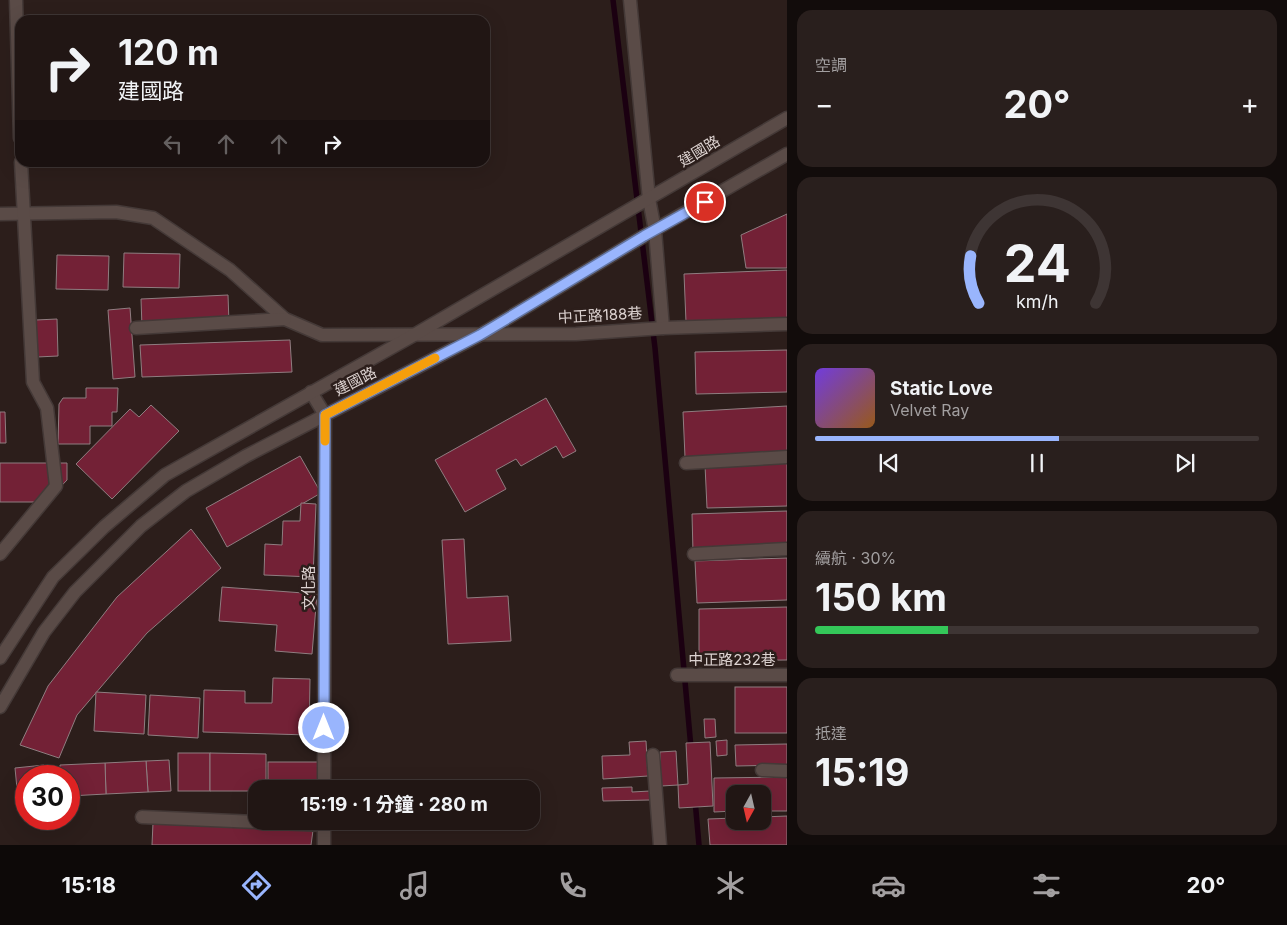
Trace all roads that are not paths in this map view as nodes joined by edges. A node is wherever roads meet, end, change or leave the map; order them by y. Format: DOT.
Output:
graph roads {
  1 [pos="16,0"];
  2 [pos="630,0"];
  3 [pos="16,15"];
  4 [pos="787,118"];
  5 [pos="787,154"];
  6 [pos="21,167"];
  7 [pos="647,200"];
  8 [pos="0,214"];
  9 [pos="22,214"];
  10 [pos="655,230"];
  11 [pos="285,319"];
  12 [pos="787,324"];
  13 [pos="136,328"];
  14 [pos="663,328"];
  15 [pos="414,334"];
  16 [pos="480,335"];
  17 [pos="311,392"];
  18 [pos="325,415"];
  19 [pos="787,457"];
  20 [pos="686,463"];
  21 [pos="787,549"];
  22 [pos="0,554"];
  23 [pos="694,554"];
  24 [pos="0,658"];
  25 [pos="676,675"];
  26 [pos="787,675"];
  27 [pos="0,707"];
  28 [pos="653,754"];
  29 [pos="762,770"];
  30 [pos="787,771"];
  31 [pos="324,780"];
  32 [pos="142,817"];
  33 [pos="248,820"];
  34 [pos="324,830"];
  35 [pos="324,845"];
  36 [pos="660,845"];
  1 -- 3 [label="street"];
  2 -- 7 [label="street"];
  4 -- 7 [label="street, 建國路"];
  5 -- 10 [label="street, 建國路"];
  6 -- 9 [label="street"];
  7 -- 10 [label="street"];
  7 -- 15 [label="street, 建國路"];
  8 -- 9 [label="street"];
  9 -- 11 [label="street"];
  9 -- 22 [label="street"];
  10 -- 14 [label="street"];
  10 -- 16 [label="street, 建國路"];
  11 -- 13 [label="street"];
  11 -- 15 [label="street, 中正路188巷"];
  12 -- 14 [label="street, 中正路188巷"];
  14 -- 16 [label="street, 中正路188巷"];
  15 -- 16 [label="street, 中正路188巷"];
  15 -- 17 [label="street, 建國路"];
  16 -- 18 [label="street, 建國路"];
  17 -- 18 [label="street"];
  17 -- 24 [label="street, 建國路"];
  18 -- 27 [label="street, 建國路"];
  18 -- 31 [label="street, 文化路"];
  19 -- 20 [label="street"];
  21 -- 23 [label="street"];
  25 -- 26 [label="street, 中正路232巷"];
  28 -- 36 [label="street"];
  29 -- 30 [label="street"];
  32 -- 33 [label="street"];
  34 -- 35 [label="street"];
}
